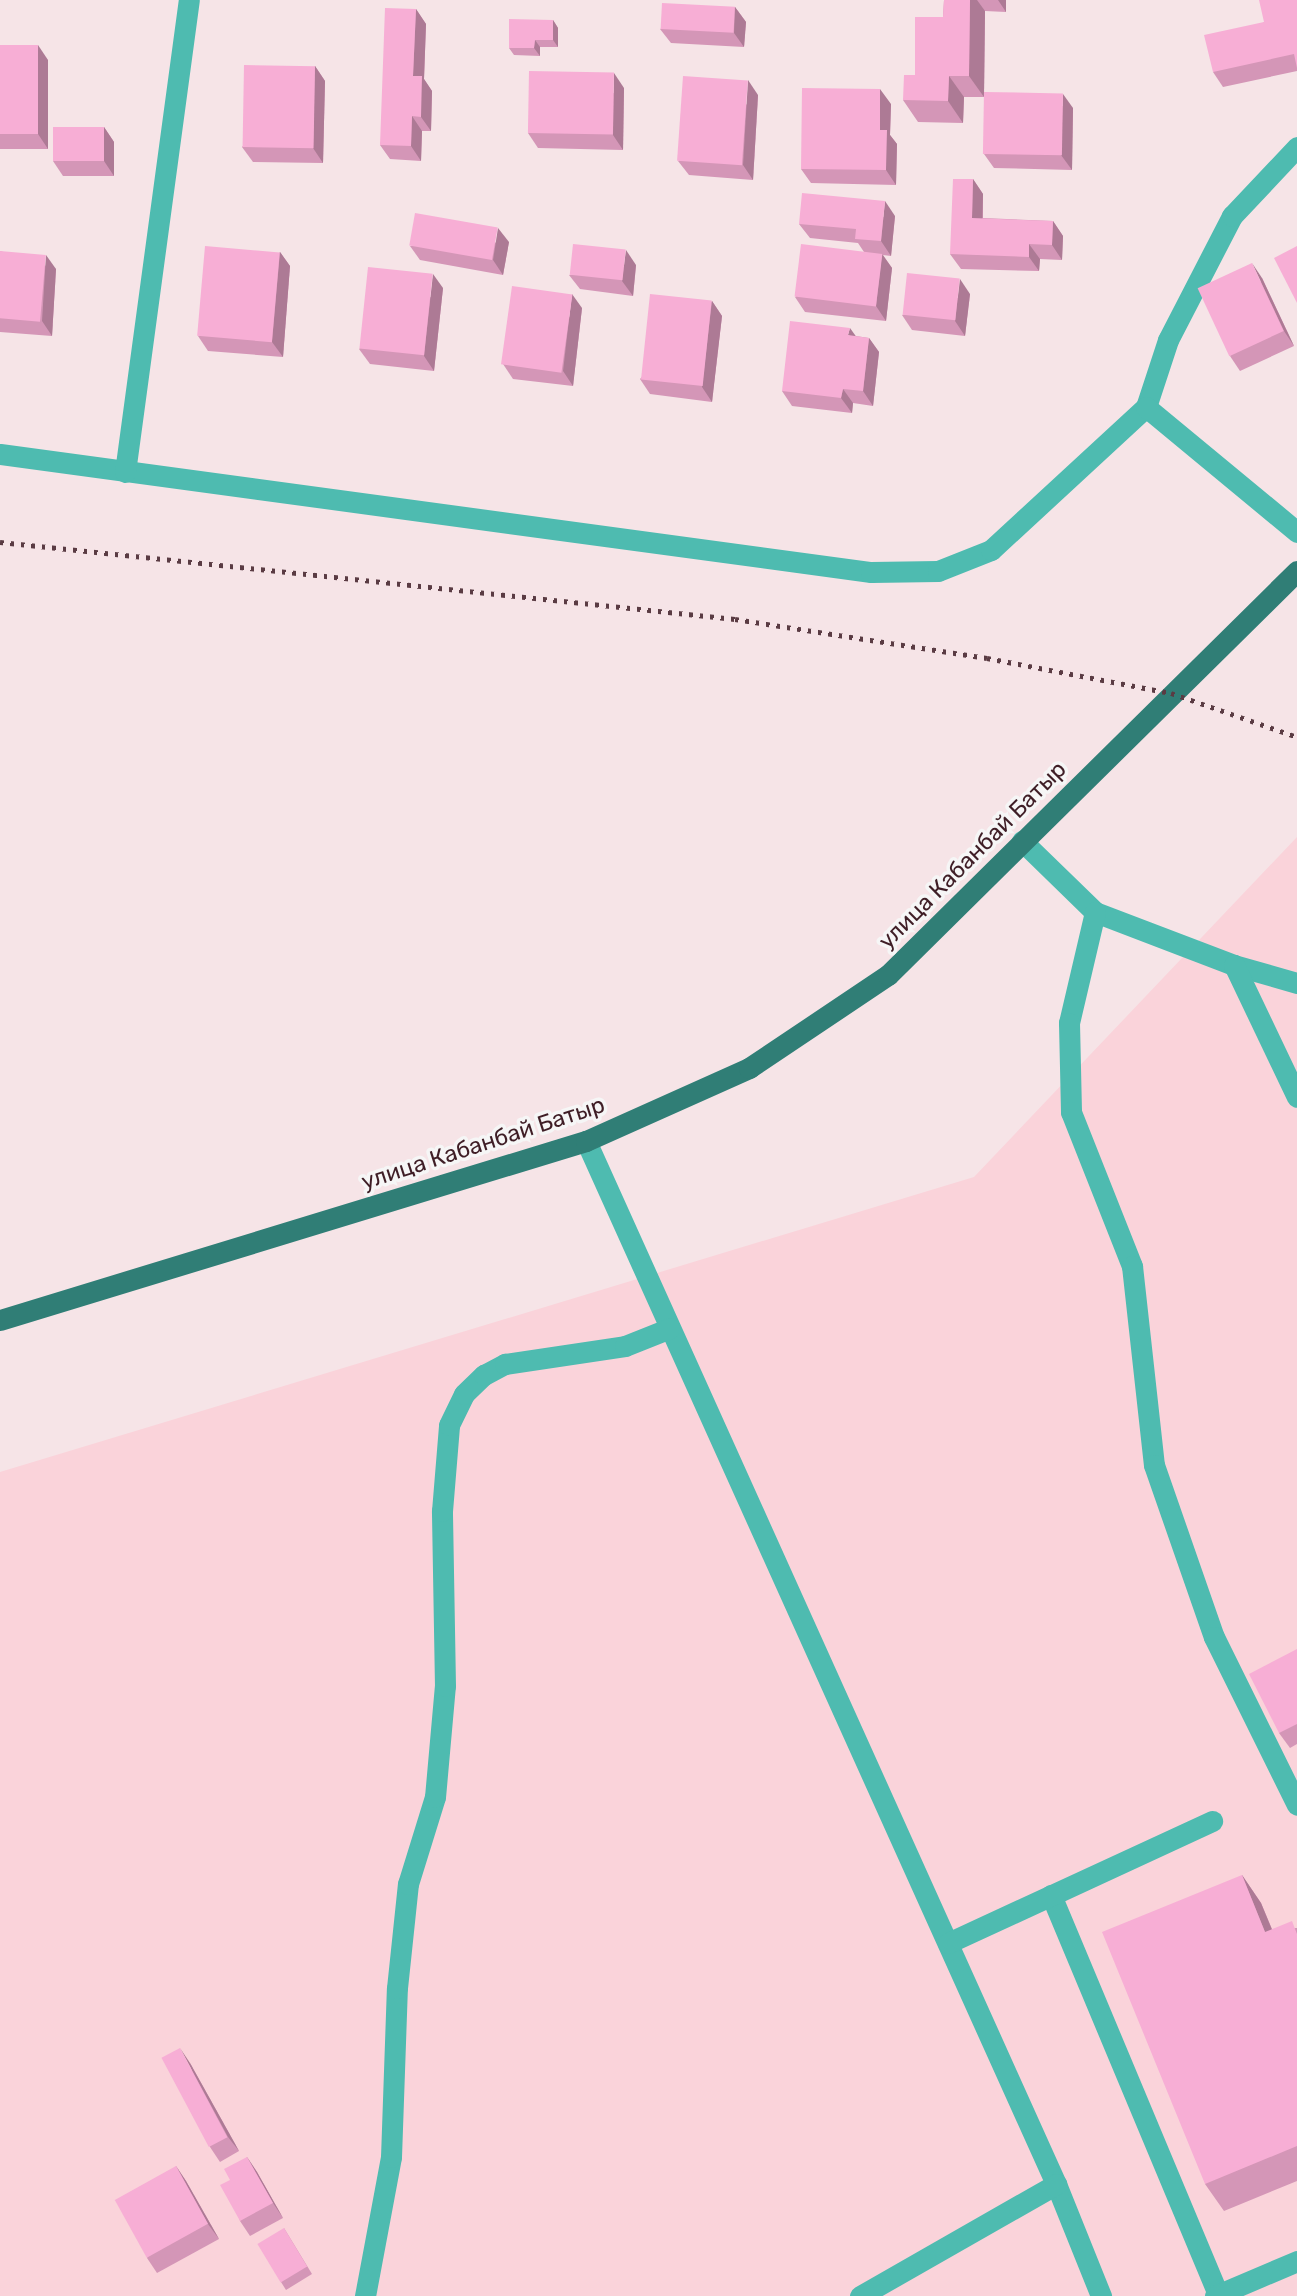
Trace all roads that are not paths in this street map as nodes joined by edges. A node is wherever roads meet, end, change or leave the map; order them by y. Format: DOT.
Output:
graph roads {
  1 [pos="189,0"];
  2 [pos="1297,147"];
  3 [pos="1146,407"];
  4 [pos="0,454"];
  5 [pos="125,472"];
  6 [pos="1297,532"];
  7 [pos="1297,571"];
  8 [pos="1022,841"];
  9 [pos="1095,912"];
  10 [pos="1234,965"];
  11 [pos="1297,984"];
  12 [pos="1297,1097"];
  13 [pos="586,1141"];
  14 [pos="0,1320"];
  15 [pos="670,1328"];
  16 [pos="1297,1805"];
  17 [pos="1212,1821"];
  18 [pos="1051,1895"];
  19 [pos="948,1943"];
  20 [pos="1056,2184"];
  21 [pos="1297,2262"];
  22 [pos="1216,2295"];
  23 [pos="365,2296"];
  24 [pos="860,2296"];
  25 [pos="1101,2296"];
  1 -- 5 [label="street"];
  2 -- 3 [label="street"];
  3 -- 5 [label="street"];
  3 -- 6 [label="street"];
  4 -- 5 [label="street"];
  7 -- 8 [label="main road, улица Кабанбай Батыр"];
  8 -- 9 [label="street"];
  8 -- 13 [label="main road, улица Кабанбай Батыр"];
  9 -- 10 [label="street"];
  9 -- 16 [label="street"];
  10 -- 11 [label="street"];
  10 -- 12 [label="street"];
  13 -- 14 [label="main road, улица Кабанбай Батыр"];
  13 -- 15 [label="street"];
  15 -- 19 [label="street"];
  15 -- 23 [label="street"];
  17 -- 18 [label="street"];
  18 -- 19 [label="street"];
  18 -- 22 [label="street"];
  19 -- 20 [label="street"];
  20 -- 24 [label="street"];
  20 -- 25 [label="street"];
  21 -- 22 [label="street"];
}
